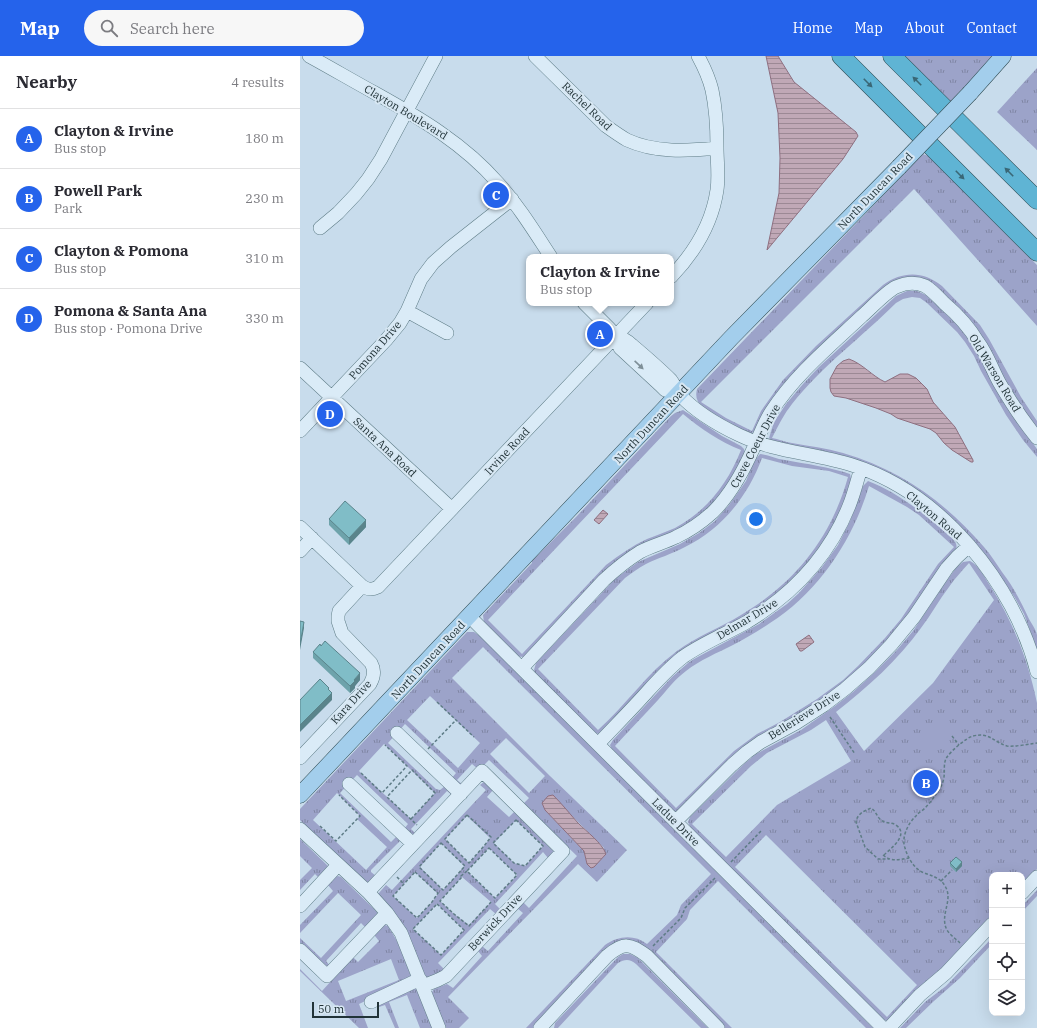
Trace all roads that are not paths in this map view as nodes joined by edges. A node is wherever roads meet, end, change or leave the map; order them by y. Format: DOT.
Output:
graph roads {
  1 [pos="309,56"];
  2 [pos="436,56"];
  3 [pos="535,56"];
  4 [pos="698,56"];
  5 [pos="840,56"];
  6 [pos="892,56"];
  7 [pos="1003,56"];
  8 [pos="406,110"];
  9 [pos="717,148"];
  10 [pos="512,199"];
  11 [pos="1037,200"];
  12 [pos="320,228"];
  13 [pos="1037,252"];
  14 [pos="549,254"];
  15 [pos="674,274"];
  16 [pos="913,284"];
  17 [pos="587,306"];
  18 [pos="644,306"];
  19 [pos="407,311"];
  20 [pos="447,333"];
  21 [pos="616,335"];
  22 [pos="300,368"];
  23 [pos="679,394"];
  24 [pos="332,398"];
  25 [pos="300,431"];
  26 [pos="1037,438"];
  27 [pos="756,442"];
  28 [pos="861,468"];
  29 [pos="452,509"];
  30 [pos="300,527"];
  31 [pos="312,538"];
  32 [pos="969,546"];
  33 [pos="300,551"];
  34 [pos="362,586"];
  35 [pos="469,616"];
  36 [pos="522,668"];
  37 [pos="1037,672"];
  38 [pos="397,733"];
  39 [pos="598,744"];
  40 [pos="300,758"];
  41 [pos="349,784"];
  42 [pos="461,794"];
  43 [pos="300,795"];
  44 [pos="676,822"];
  45 [pos="300,829"];
  46 [pos="414,844"];
  47 [pos="338,865"];
  48 [pos="1037,877"];
  49 [pos="1025,890"];
  50 [pos="368,892"];
  51 [pos="300,906"];
  52 [pos="387,913"];
  53 [pos="989,927"];
  54 [pos="300,950"];
  55 [pos="421,982"];
  56 [pos="371,1002"];
  57 [pos="439,1028"];
  58 [pos="541,1028"];
  59 [pos="718,1028"];
  60 [pos="883,1028"];
  61 [pos="889,1028"];
  1 -- 8 [label="street, Clayton Boulevard"];
  2 -- 8 [label="street"];
  3 -- 9 [label="street, Rachel Road"];
  4 -- 9 [label="street"];
  5 -- 13 [label="highway, one-way"];
  11 -- 6 [label="highway, one-way"];
  7 -- 23 [label="main road, North Duncan Road, bridge"];
  8 -- 10 [label="street, Clayton Boulevard"];
  8 -- 12 [label="street"];
  9 -- 15 [label="street"];
  10 -- 14 [label="street, Clayton Boulevard"];
  10 -- 19 [label="street, Pomona Drive"];
  16 -- 26 [label="street, Old Warson Road"];
  16 -- 27 [label="street, Creve Coeur Drive"];
  17 -- 21 [label="street"];
  18 -- 21 [label="street, Irvine Road"];
  19 -- 20 [label="street"];
  19 -- 24 [label="street, Pomona Drive"];
  21 -- 23 [label="street"];
  21 -- 29 [label="street, Irvine Road"];
  22 -- 24 [label="street, Santa Ana Road"];
  23 -- 27 [label="street, Clayton Road"];
  23 -- 35 [label="main road, North Duncan Road"];
  24 -- 25 [label="street, Pomona Drive"];
  24 -- 29 [label="street, Santa Ana Road"];
  27 -- 28 [label="street, Clayton Road"];
  27 -- 36 [label="street, Creve Coeur Drive"];
  28 -- 32 [label="street, Clayton Road"];
  28 -- 39 [label="street, Delmar Drive"];
  29 -- 34 [label="street, Irvine Road"];
  30 -- 31 [label="street"];
  31 -- 33 [label="street"];
  31 -- 34 [label="street"];
  32 -- 37 [label="street, Clayton Road"];
  32 -- 44 [label="street, Bellerieve Drive"];
  34 -- 40 [label="street, Kara Drive"];
  35 -- 36 [label="street, Ladue Drive"];
  35 -- 43 [label="main road, North Duncan Road"];
  36 -- 39 [label="street, Ladue Drive"];
  38 -- 42 [label="street"];
  39 -- 44 [label="street, Ladue Drive"];
  41 -- 46 [label="street"];
  42 -- 46 [label="street"];
  42 -- 55 [label="street, Berwick Drive"];
  44 -- 60 [label="street, Ladue Drive"];
  45 -- 47 [label="street"];
  46 -- 50 [label="street"];
  47 -- 50 [label="street"];
  47 -- 51 [label="street"];
  48 -- 49 [label="street"];
  50 -- 52 [label="street"];
  52 -- 54 [label="street"];
  52 -- 55 [label="street"];
  53 -- 61 [label="street"];
  55 -- 56 [label="street, Berwick Drive"];
  55 -- 57 [label="street"];
  58 -- 59 [label="street"];
}
